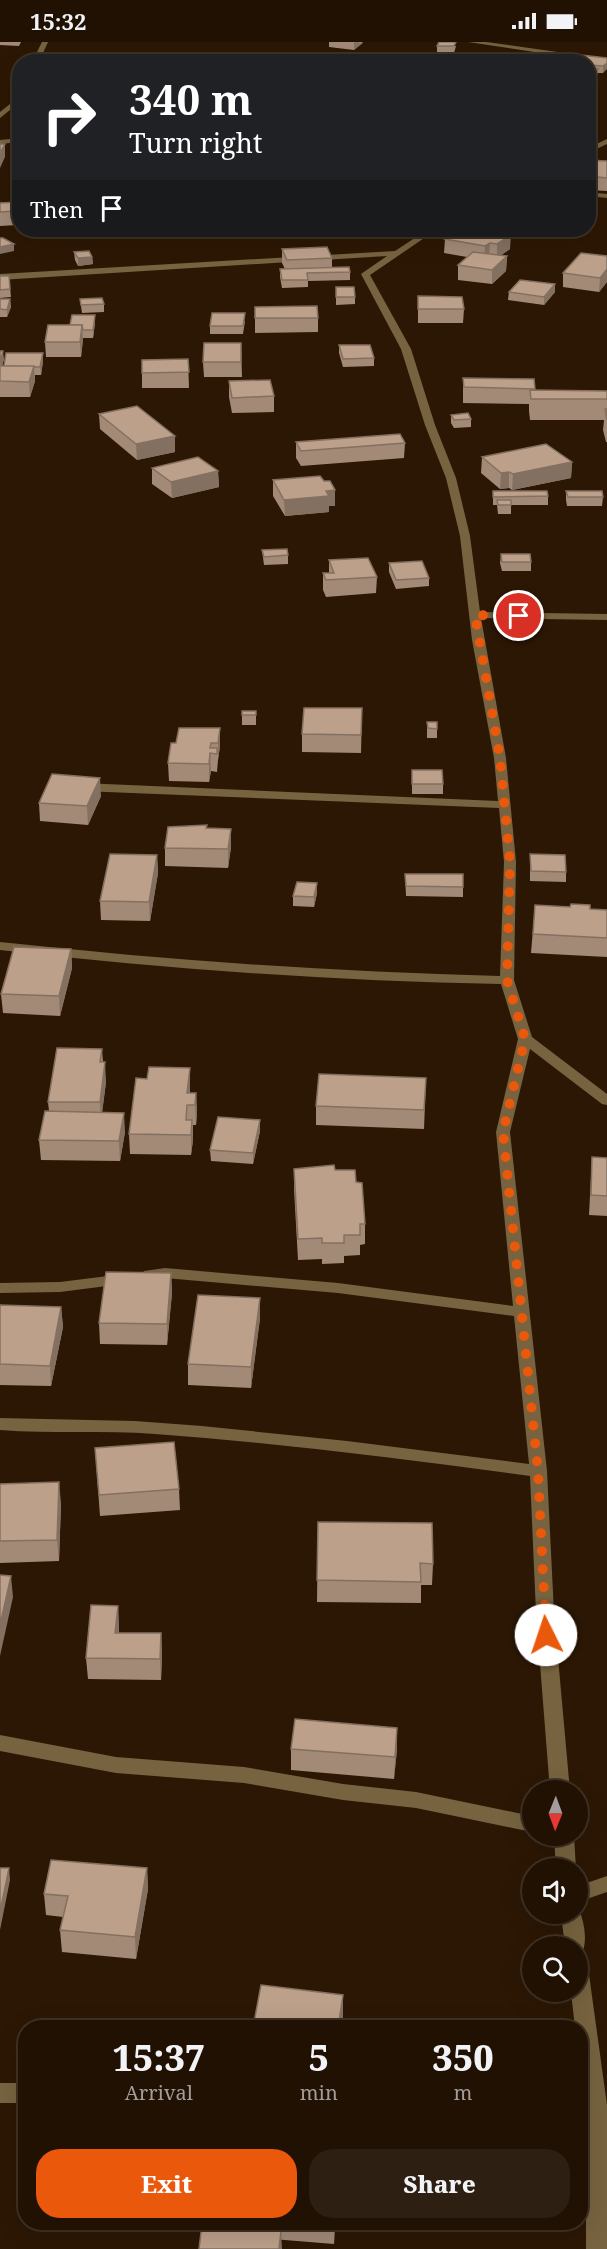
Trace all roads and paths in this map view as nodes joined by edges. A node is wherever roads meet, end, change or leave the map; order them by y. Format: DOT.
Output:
graph roads {
  1 [pos="471,42"];
  2 [pos="553,54"];
  3 [pos="12,105"];
  4 [pos="0,116"];
  5 [pos="421,237"];
  6 [pos="396,253"];
  7 [pos="0,277"];
  8 [pos="475,615"];
  9 [pos="607,617"];
  10 [pos="73,786"];
  11 [pos="504,805"];
  12 [pos="0,946"];
  13 [pos="507,980"];
  14 [pos="525,1039"];
  15 [pos="607,1101"];
  16 [pos="0,1288"];
  17 [pos="520,1312"];
  18 [pos="0,1424"];
  19 [pos="538,1471"];
  20 [pos="0,1743"];
  21 [pos="559,1780"];
  22 [pos="522,1822"];
  23 [pos="607,1884"];
  24 [pos="588,1891"];
  25 [pos="583,2002"];
  26 [pos="585,2020"];
  27 [pos="588,2044"];
  28 [pos="0,2093"];
  29 [pos="18,2093"];
  30 [pos="589,2162"];
  31 [pos="598,2249"];
  1 -- 2 [label="street"];
  3 -- 4 [label="street"];
  5 -- 6 [label="street"];
  6 -- 7 [label="street"];
  6 -- 8 [label="street"];
  8 -- 9 [label="street"];
  8 -- 11 [label="street"];
  10 -- 11 [label="street"];
  11 -- 13 [label="street"];
  12 -- 13 [label="street"];
  13 -- 14 [label="street"];
  14 -- 15 [label="street"];
  14 -- 17 [label="street"];
  16 -- 17 [label="street"];
  17 -- 19 [label="street"];
  18 -- 19 [label="street"];
  19 -- 21 [label="street"];
  20 -- 22 [label="street"];
  23 -- 24 [label="street"];
  25 -- 26 [label="street"];
  27 -- 30 [label="street"];
  28 -- 29 [label="street"];
  30 -- 31 [label="street"];
}
